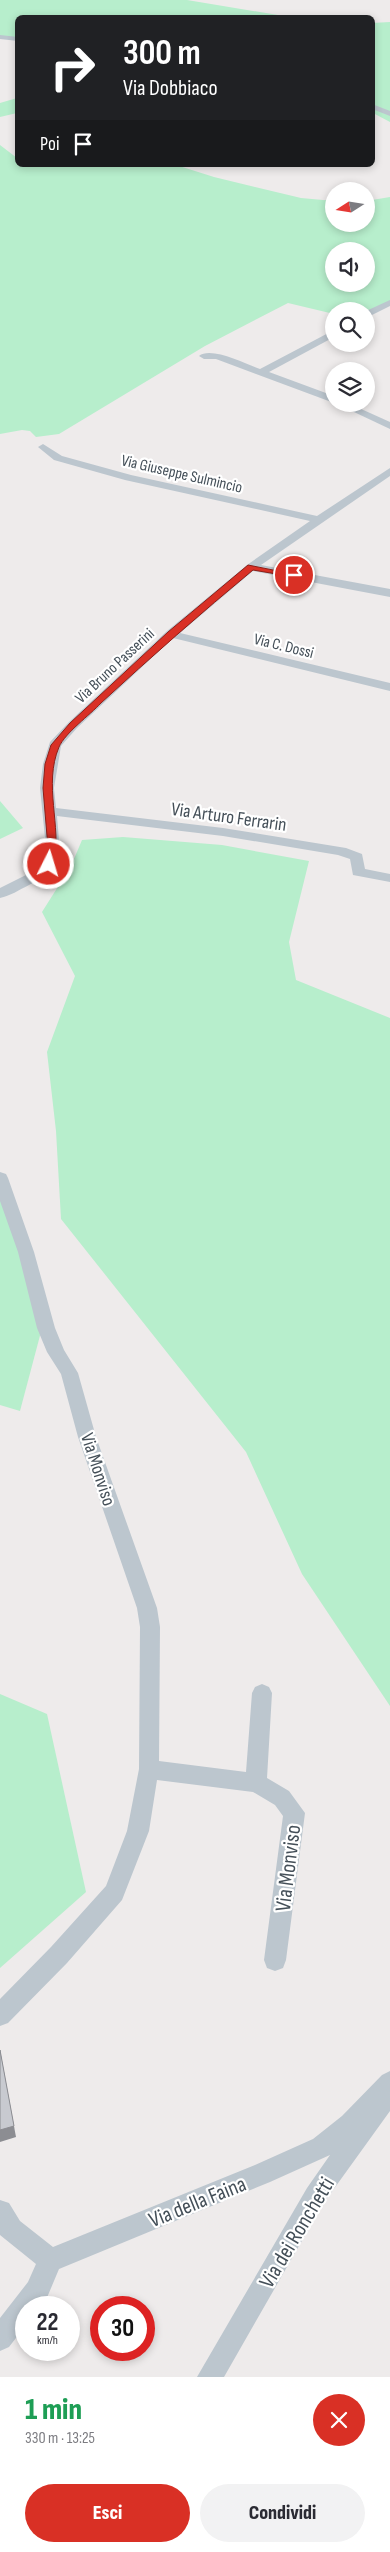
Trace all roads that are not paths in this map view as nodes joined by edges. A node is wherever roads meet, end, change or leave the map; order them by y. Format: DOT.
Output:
graph roads {
  1 [pos="0,37"];
  2 [pos="15,39"];
  3 [pos="375,107"];
  4 [pos="390,114"];
  5 [pos="390,303"];
  6 [pos="375,311"];
  7 [pos="325,338"];
  8 [pos="204,356"];
  9 [pos="262,372"];
  10 [pos="325,396"];
  11 [pos="359,412"];
  12 [pos="390,426"];
  13 [pos="43,447"];
  14 [pos="390,471"];
  15 [pos="318,520"];
  16 [pos="251,567"];
  17 [pos="390,593"];
  18 [pos="171,634"];
  19 [pos="390,687"];
  20 [pos="48,811"];
  21 [pos="390,878"];
  22 [pos="0,894"];
  23 [pos="0,1178"];
  24 [pos="262,1693"];
  25 [pos="149,1769"];
  26 [pos="256,1783"];
  27 [pos="275,1960"];
  28 [pos="0,2015"];
  29 [pos="390,2083"];
  30 [pos="390,2091"];
  31 [pos="0,2212"];
  32 [pos="50,2260"];
  33 [pos="0,2338"];
  34 [pos="210,2377"];
  1 -- 2 [label="street"];
  3 -- 4 [label="street"];
  5 -- 6 [label="street"];
  7 -- 9 [label="street"];
  8 -- 9 [label="street"];
  9 -- 10 [label="street"];
  11 -- 12 [label="street"];
  13 -- 15 [label="street, Via Giuseppe Sulmincio"];
  14 -- 15 [label="street, Via Bruno Passerini"];
  15 -- 16 [label="street, Via Bruno Passerini"];
  16 -- 17 [label="street"];
  16 -- 18 [label="street, Via Bruno Passerini"];
  18 -- 19 [label="street, Via C. Dossi"];
  18 -- 20 [label="street, Via Bruno Passerini"];
  20 -- 21 [label="street, Via Arturo Ferrarin"];
  20 -- 22 [label="street, Via Bruno Passerini"];
  23 -- 25 [label="street, Via Monviso"];
  24 -- 26 [label="street"];
  25 -- 26 [label="street, Via Monviso"];
  25 -- 28 [label="street, Via Monviso"];
  26 -- 27 [label="street, Via Monviso"];
  29 -- 32 [label="street, Via della Faina"];
  30 -- 34 [label="street, Via dei Ronchetti"];
  31 -- 32 [label="street"];
  32 -- 33 [label="street"];
}
